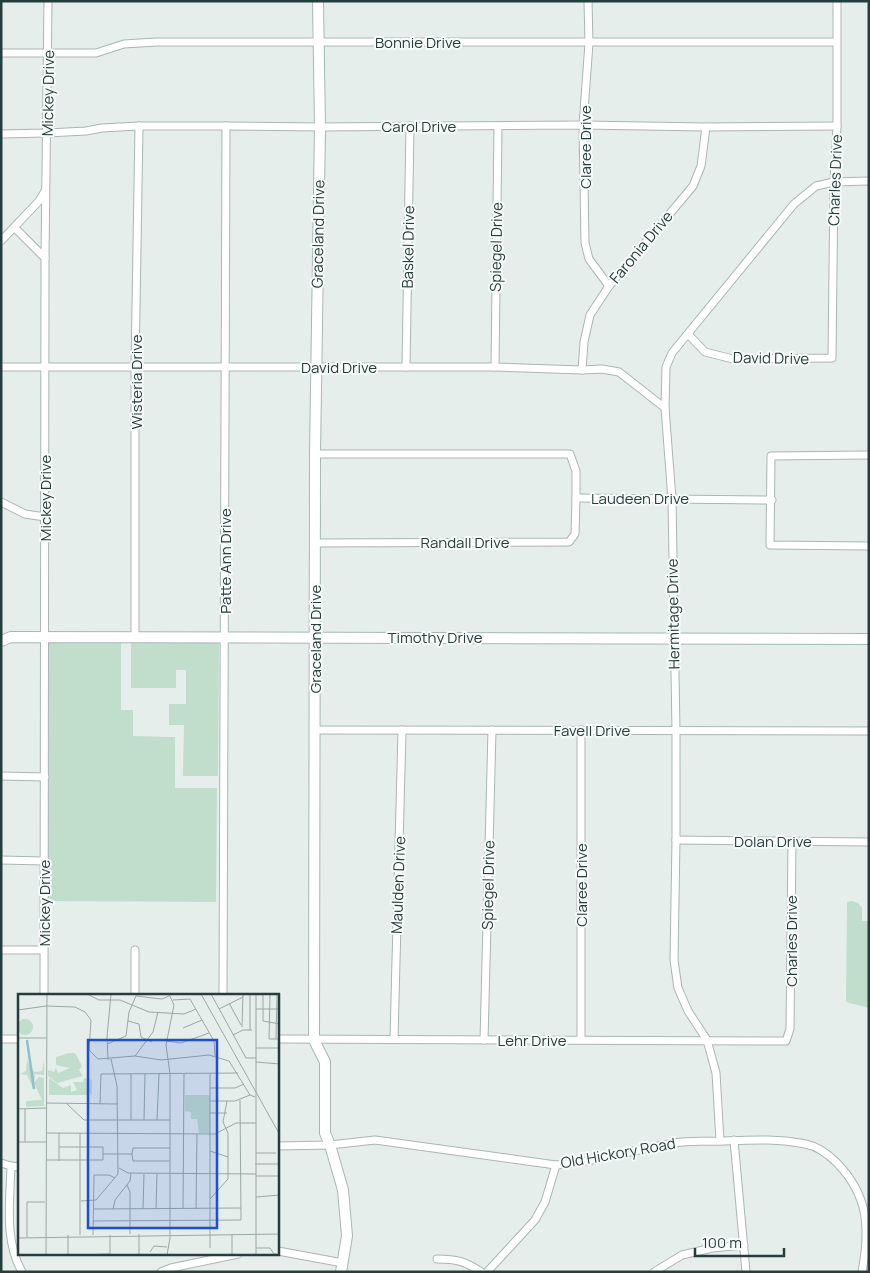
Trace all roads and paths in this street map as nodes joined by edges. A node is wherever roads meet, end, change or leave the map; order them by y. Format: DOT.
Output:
graph roads {
  1 [pos="48,1"];
  2 [pos="318,1"];
  3 [pos="588,1"];
  4 [pos="836,1"];
  5 [pos="319,42"];
  6 [pos="589,42"];
  7 [pos="836,42"];
  8 [pos="1,53"];
  9 [pos="49,53"];
  10 [pos="583,125"];
  11 [pos="139,126"];
  12 [pos="226,126"];
  13 [pos="410,126"];
  14 [pos="498,126"];
  15 [pos="837,126"];
  16 [pos="320,127"];
  17 [pos="706,127"];
  18 [pos="47,133"];
  19 [pos="1,134"];
  20 [pos="869,181"];
  21 [pos="834,182"];
  22 [pos="46,188"];
  23 [pos="15,228"];
  24 [pos="1,241"];
  25 [pos="45,258"];
  26 [pos="609,286"];
  27 [pos="688,334"];
  28 [pos="832,358"];
  29 [pos="1,367"];
  30 [pos="46,367"];
  31 [pos="135,367"];
  32 [pos="226,367"];
  33 [pos="316,367"];
  34 [pos="406,367"];
  35 [pos="495,367"];
  36 [pos="582,370"];
  37 [pos="665,408"];
  38 [pos="316,454"];
  39 [pos="869,455"];
  40 [pos="576,498"];
  41 [pos="672,499"];
  42 [pos="772,500"];
  43 [pos="1,502"];
  44 [pos="45,517"];
  45 [pos="315,543"];
  46 [pos="869,546"];
  47 [pos="224,636"];
  48 [pos="44,637"];
  49 [pos="135,637"];
  50 [pos="314,637"];
  51 [pos="674,638"];
  52 [pos="869,639"];
  53 [pos="1,641"];
  54 [pos="315,730"];
  55 [pos="402,730"];
  56 [pos="492,730"];
  57 [pos="581,730"];
  58 [pos="676,731"];
  59 [pos="869,731"];
  60 [pos="1,776"];
  61 [pos="45,777"];
  62 [pos="676,840"];
  63 [pos="792,841"];
  64 [pos="869,842"];
  65 [pos="1,860"];
  66 [pos="44,861"];
  67 [pos="1,950"];
  68 [pos="43,950"];
  69 [pos="135,950"];
  70 [pos="44,994"];
  71 [pos="135,994"];
  72 [pos="223,994"];
  73 [pos="1,1039"];
  74 [pos="18,1039"];
  75 [pos="279,1040"];
  76 [pos="314,1040"];
  77 [pos="394,1040"];
  78 [pos="484,1040"];
  79 [pos="582,1040"];
  80 [pos="707,1040"];
  81 [pos="786,1040"];
  82 [pos="734,1140"];
  83 [pos="720,1141"];
  84 [pos="330,1145"];
  85 [pos="279,1146"];
  86 [pos="1,1162"];
  87 [pos="556,1165"];
  88 [pos="15,1166"];
  89 [pos="744,1245"];
  90 [pos="279,1251"];
  91 [pos="228,1256"];
  92 [pos="437,1259"];
  93 [pos="342,1268"];
  94 [pos="22,1272"];
  95 [pos="161,1272"];
  96 [pos="481,1272"];
  97 [pos="487,1272"];
  98 [pos="654,1272"];
  99 [pos="746,1272"];
  100 [pos="862,1272"];
  1 -- 9 [label="street, Mickey Drive"];
  2 -- 5 [label="street, Graceland Drive"];
  3 -- 6 [label="street, Claree Drive"];
  4 -- 7 [label="street, Charles Drive"];
  5 -- 6 [label="street, Bonnie Drive"];
  5 -- 9 [label="street, Bonnie Drive"];
  5 -- 16 [label="street, Graceland Drive"];
  6 -- 7 [label="street, Bonnie Drive"];
  6 -- 10 [label="street, Claree Drive"];
  7 -- 15 [label="street, Charles Drive"];
  8 -- 9 [label="street, Bonnie Drive"];
  9 -- 18 [label="street, Mickey Drive"];
  10 -- 14 [label="street, Carol Drive"];
  10 -- 17 [label="street, Carol Drive"];
  10 -- 26 [label="street, Claree Drive"];
  11 -- 12 [label="street, Carol Drive"];
  11 -- 18 [label="street, Carol Drive"];
  11 -- 31 [label="street, Wisteria Drive"];
  12 -- 16 [label="street, Carol Drive"];
  12 -- 32 [label="street, Patte Ann Drive"];
  13 -- 14 [label="street, Carol Drive"];
  13 -- 16 [label="street, Carol Drive"];
  13 -- 34 [label="street, Baskel Drive"];
  14 -- 35 [label="street, Spiegel Drive"];
  15 -- 17 [label="street, Carol Drive"];
  15 -- 21 [label="street, Charles Drive"];
  16 -- 33 [label="street, Graceland Drive"];
  17 -- 26 [label="street, Faronia Drive"];
  18 -- 19 [label="street, Carol Drive"];
  18 -- 22 [label="street, Mickey Drive"];
  20 -- 21 [label="street, Hermitage Drive"];
  21 -- 27 [label="street, Hermitage Drive"];
  21 -- 28 [label="street, Charles Drive"];
  22 -- 23 [label="street"];
  22 -- 25 [label="street, Mickey Drive"];
  23 -- 24 [label="street"];
  23 -- 25 [label="street"];
  25 -- 30 [label="street, Mickey Drive"];
  26 -- 36 [label="street, Faronia Drive"];
  27 -- 28 [label="street, David Drive"];
  27 -- 37 [label="street, Hermitage Drive"];
  29 -- 30 [label="street, David Drive"];
  30 -- 31 [label="street, David Drive"];
  30 -- 44 [label="street, Mickey Drive"];
  31 -- 32 [label="street, David Drive"];
  31 -- 49 [label="street, Wisteria Drive"];
  32 -- 33 [label="street, David Drive"];
  32 -- 47 [label="street, Patte Ann Drive"];
  33 -- 34 [label="street, David Drive"];
  33 -- 38 [label="street, Graceland Drive"];
  34 -- 35 [label="street, David Drive"];
  35 -- 36 [label="street, David Drive"];
  36 -- 37 [label="street, David Drive"];
  37 -- 41 [label="street, Hermitage Drive"];
  38 -- 40 [label="street, Laudeen Drive"];
  38 -- 45 [label="street, Graceland Drive"];
  39 -- 42 [label="street"];
  40 -- 41 [label="street, Laudeen Drive"];
  40 -- 45 [label="street, Randall Drive"];
  41 -- 42 [label="street, Laudeen Drive"];
  41 -- 51 [label="street, Hermitage Drive"];
  42 -- 46 [label="street"];
  43 -- 44 [label="street"];
  44 -- 48 [label="street, Mickey Drive"];
  45 -- 50 [label="street, Graceland Drive"];
  47 -- 49 [label="street, Timothy Drive"];
  47 -- 50 [label="street, Timothy Drive"];
  47 -- 72 [label="street, Patte Ann Drive"];
  48 -- 49 [label="street, Timothy Drive"];
  48 -- 53 [label="street, Timothy Drive"];
  48 -- 61 [label="street, Mickey Drive"];
  50 -- 51 [label="street, Timothy Drive"];
  50 -- 54 [label="street, Graceland Drive"];
  51 -- 52 [label="street, Timothy Drive"];
  51 -- 58 [label="street, Hermitage Drive"];
  54 -- 55 [label="street, Favell Drive"];
  54 -- 76 [label="street, Graceland Drive"];
  55 -- 56 [label="street, Favell Drive"];
  55 -- 77 [label="street, Maulden Drive"];
  56 -- 57 [label="street, Favell Drive"];
  56 -- 78 [label="street, Spiegel Drive"];
  57 -- 58 [label="street, Favell Drive"];
  57 -- 79 [label="street, Claree Drive"];
  58 -- 59 [label="street, Favell Drive"];
  58 -- 62 [label="street, Hermitage Drive"];
  60 -- 61 [label="street"];
  61 -- 66 [label="street, Mickey Drive"];
  62 -- 63 [label="street, Dolan Drive"];
  62 -- 80 [label="street, Hermitage Drive"];
  63 -- 64 [label="street, Dolan Drive"];
  63 -- 81 [label="street, Charles Drive"];
  65 -- 66 [label="street"];
  66 -- 68 [label="street, Mickey Drive"];
  67 -- 68 [label="street"];
  68 -- 70 [label="street, Mickey Drive"];
  69 -- 71 [label="street"];
  73 -- 74 [label="street"];
  75 -- 76 [label="street, Lehr Drive"];
  76 -- 77 [label="street, Lehr Drive"];
  76 -- 84 [label="street, Graceland Drive"];
  77 -- 78 [label="street, Lehr Drive"];
  78 -- 79 [label="street, Lehr Drive"];
  79 -- 80 [label="street, Lehr Drive"];
  80 -- 81 [label="street, Lehr Drive"];
  80 -- 83 [label="street, Hermitage Drive"];
  82 -- 83 [label="street, Old Hickory Road"];
  82 -- 89 [label="street"];
  82 -- 100 [label="street, Old Hickory Road"];
  83 -- 87 [label="street, Old Hickory Road"];
  84 -- 85 [label="street, Old Hickory Road"];
  84 -- 87 [label="street, Old Hickory Road"];
  84 -- 93 [label="street, Graceland Drive"];
  86 -- 88 [label="street"];
  87 -- 97 [label="street"];
  88 -- 94 [label="street"];
  89 -- 98 [label="street"];
  89 -- 99 [label="street"];
  90 -- 93 [label="street"];
  91 -- 95 [label="street"];
  92 -- 96 [label="street"];
}
